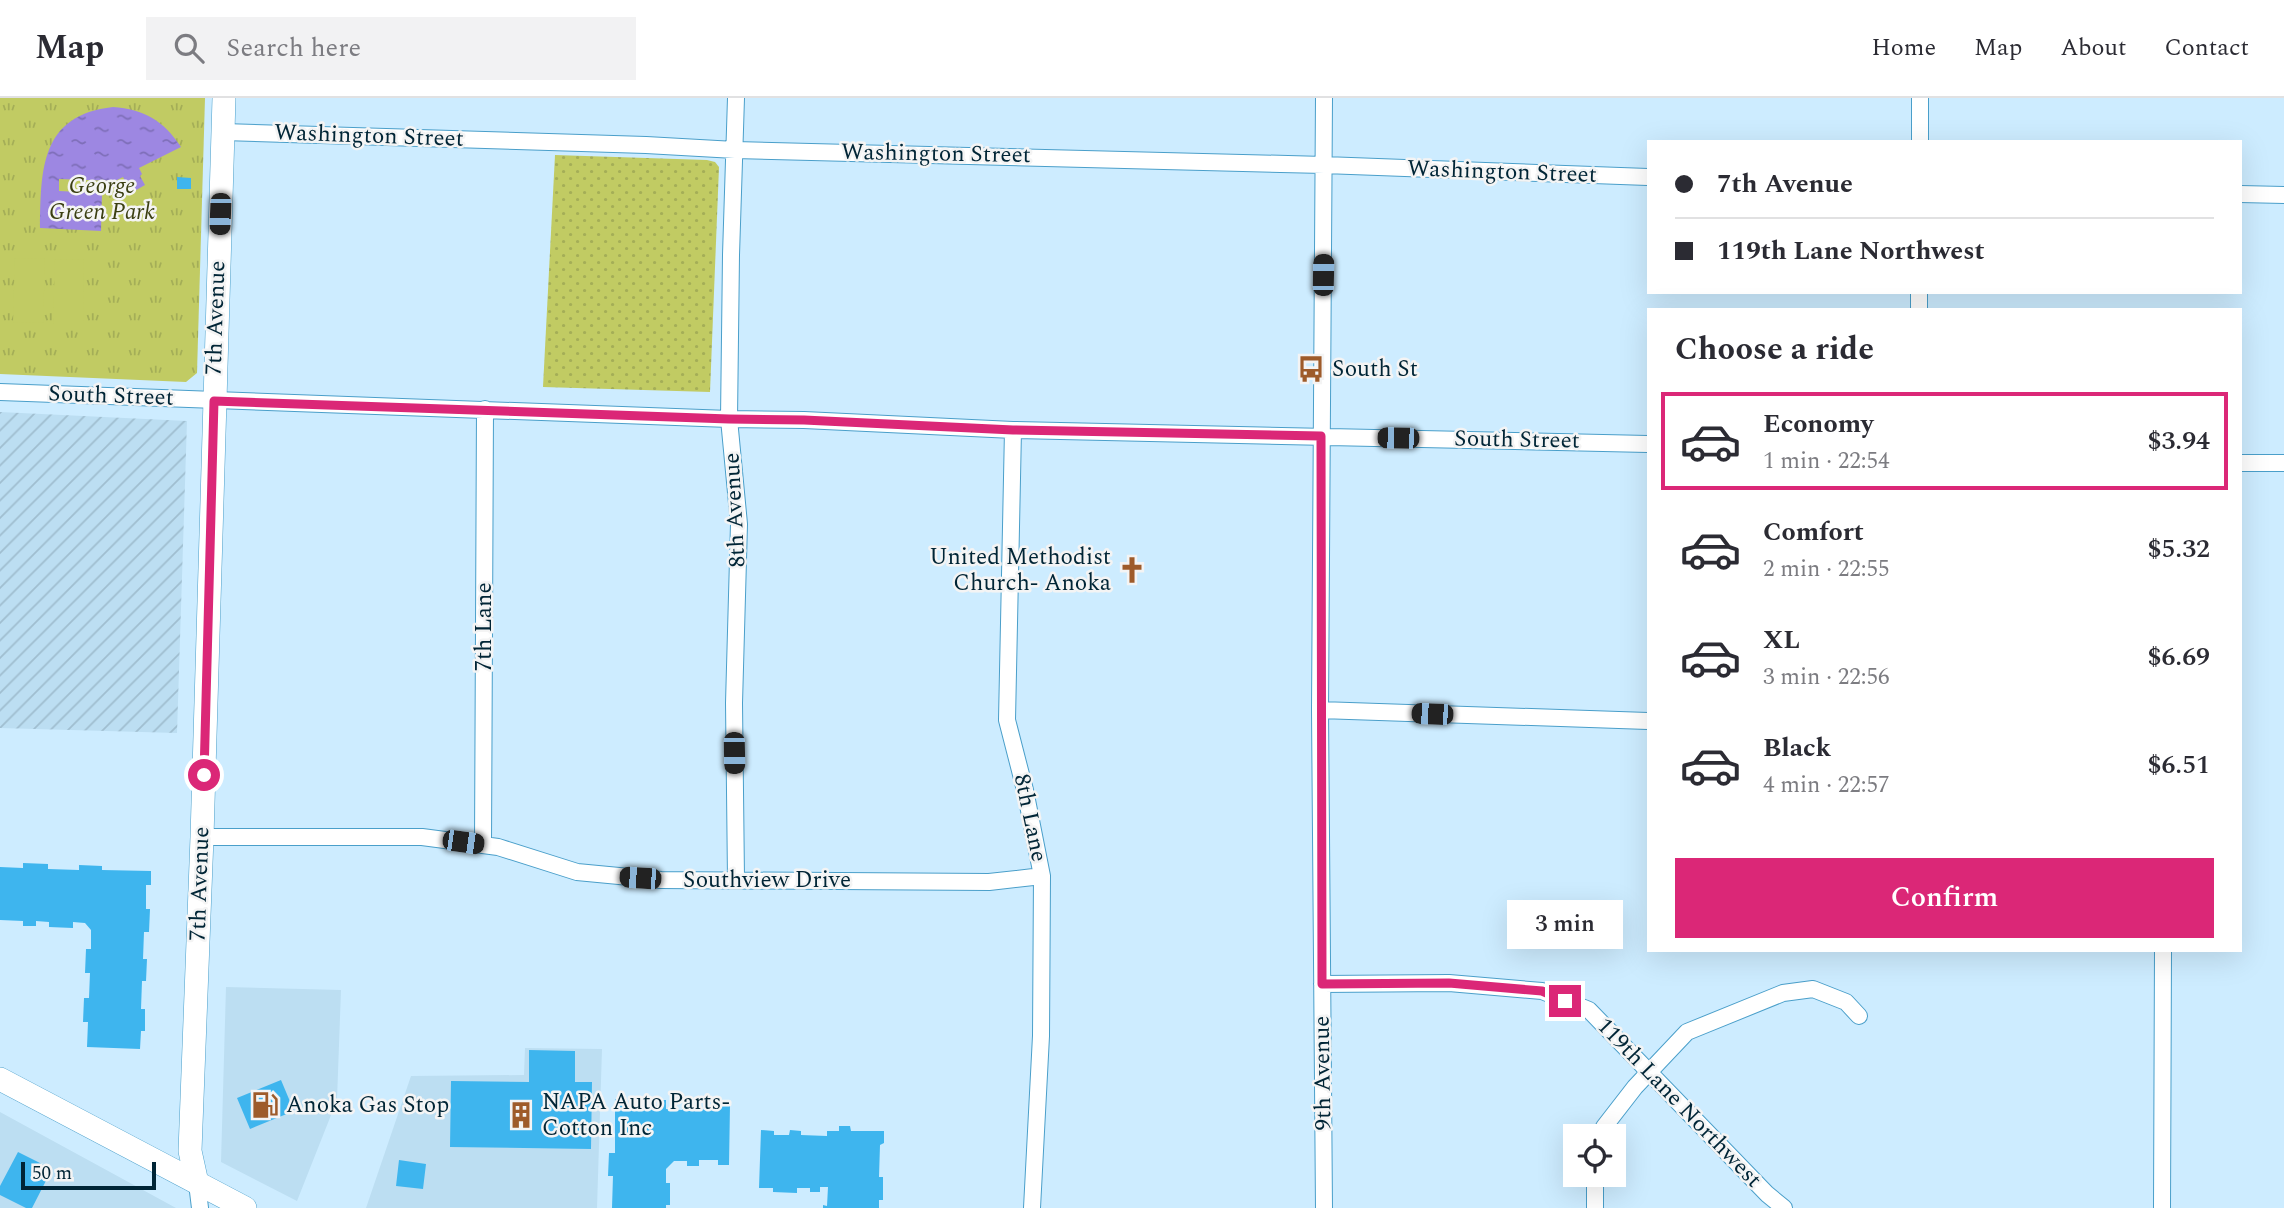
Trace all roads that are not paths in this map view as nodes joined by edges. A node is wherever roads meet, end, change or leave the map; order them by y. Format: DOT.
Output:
graph roads {
  1 [pos="224,98"];
  2 [pos="736,98"];
  3 [pos="1324,98"];
  4 [pos="1920,98"];
  5 [pos="223,131"];
  6 [pos="1920,140"];
  7 [pos="735,150"];
  8 [pos="1324,165"];
  9 [pos="1647,177"];
  10 [pos="2242,194"];
  11 [pos="2284,195"];
  12 [pos="0,392"];
  13 [pos="214,401"];
  14 [pos="485,409"];
  15 [pos="729,419"];
  16 [pos="1013,430"];
  17 [pos="1321,436"];
  18 [pos="1647,444"];
  19 [pos="2242,463"];
  20 [pos="2284,464"];
  21 [pos="1320,710"];
  22 [pos="1647,721"];
  23 [pos="202,838"];
  24 [pos="483,845"];
  25 [pos="1042,876"];
  26 [pos="736,879"];
  27 [pos="2163,952"];
  28 [pos="1322,984"];
  29 [pos="1859,1016"];
  30 [pos="1649,1072"];
  31 [pos="0,1079"];
  32 [pos="1606,1124"];
  33 [pos="197,1183"];
  34 [pos="1595,1187"];
  35 [pos="200,1208"];
  36 [pos="245,1208"];
  37 [pos="1032,1208"];
  38 [pos="1324,1208"];
  39 [pos="1595,1208"];
  40 [pos="1784,1208"];
  41 [pos="2162,1208"];
  1 -- 5 [label="street, 7th Avenue"];
  2 -- 7 [label="street, 8th Avenue"];
  3 -- 8 [label="street, 9th Avenue"];
  4 -- 6 [label="street"];
  5 -- 7 [label="street, Washington Street"];
  5 -- 13 [label="street, 7th Avenue"];
  7 -- 8 [label="street, Washington Street"];
  7 -- 15 [label="street, 8th Avenue"];
  8 -- 9 [label="street, Washington Street"];
  8 -- 17 [label="street, 9th Avenue"];
  10 -- 11 [label="street"];
  12 -- 13 [label="street, South Street"];
  13 -- 14 [label="street, South Street"];
  13 -- 23 [label="street, 7th Avenue"];
  14 -- 15 [label="street, South Street"];
  14 -- 24 [label="street, 7th Lane"];
  15 -- 16 [label="street, South Street"];
  15 -- 26 [label="street, 8th Avenue"];
  16 -- 17 [label="street, South Street"];
  16 -- 25 [label="street, 8th Lane"];
  17 -- 18 [label="street, South Street"];
  17 -- 21 [label="street, 9th Avenue"];
  19 -- 20 [label="street"];
  21 -- 22 [label="street"];
  21 -- 28 [label="street, 9th Avenue"];
  23 -- 24 [label="street, Southview Drive"];
  23 -- 33 [label="street, 7th Avenue"];
  24 -- 26 [label="street, Southview Drive"];
  25 -- 26 [label="street, Southview Drive"];
  25 -- 37 [label="street, 8th Lane"];
  27 -- 41 [label="street"];
  28 -- 30 [label="street, 119th Lane Northwest"];
  28 -- 38 [label="street, 9th Avenue"];
  29 -- 30 [label="street"];
  30 -- 32 [label="street"];
  30 -- 40 [label="street, 119th Lane Northwest"];
  31 -- 33 [label="street"];
  33 -- 35 [label="street, 7th Avenue"];
  33 -- 36 [label="street"];
  34 -- 39 [label="street"];
}
